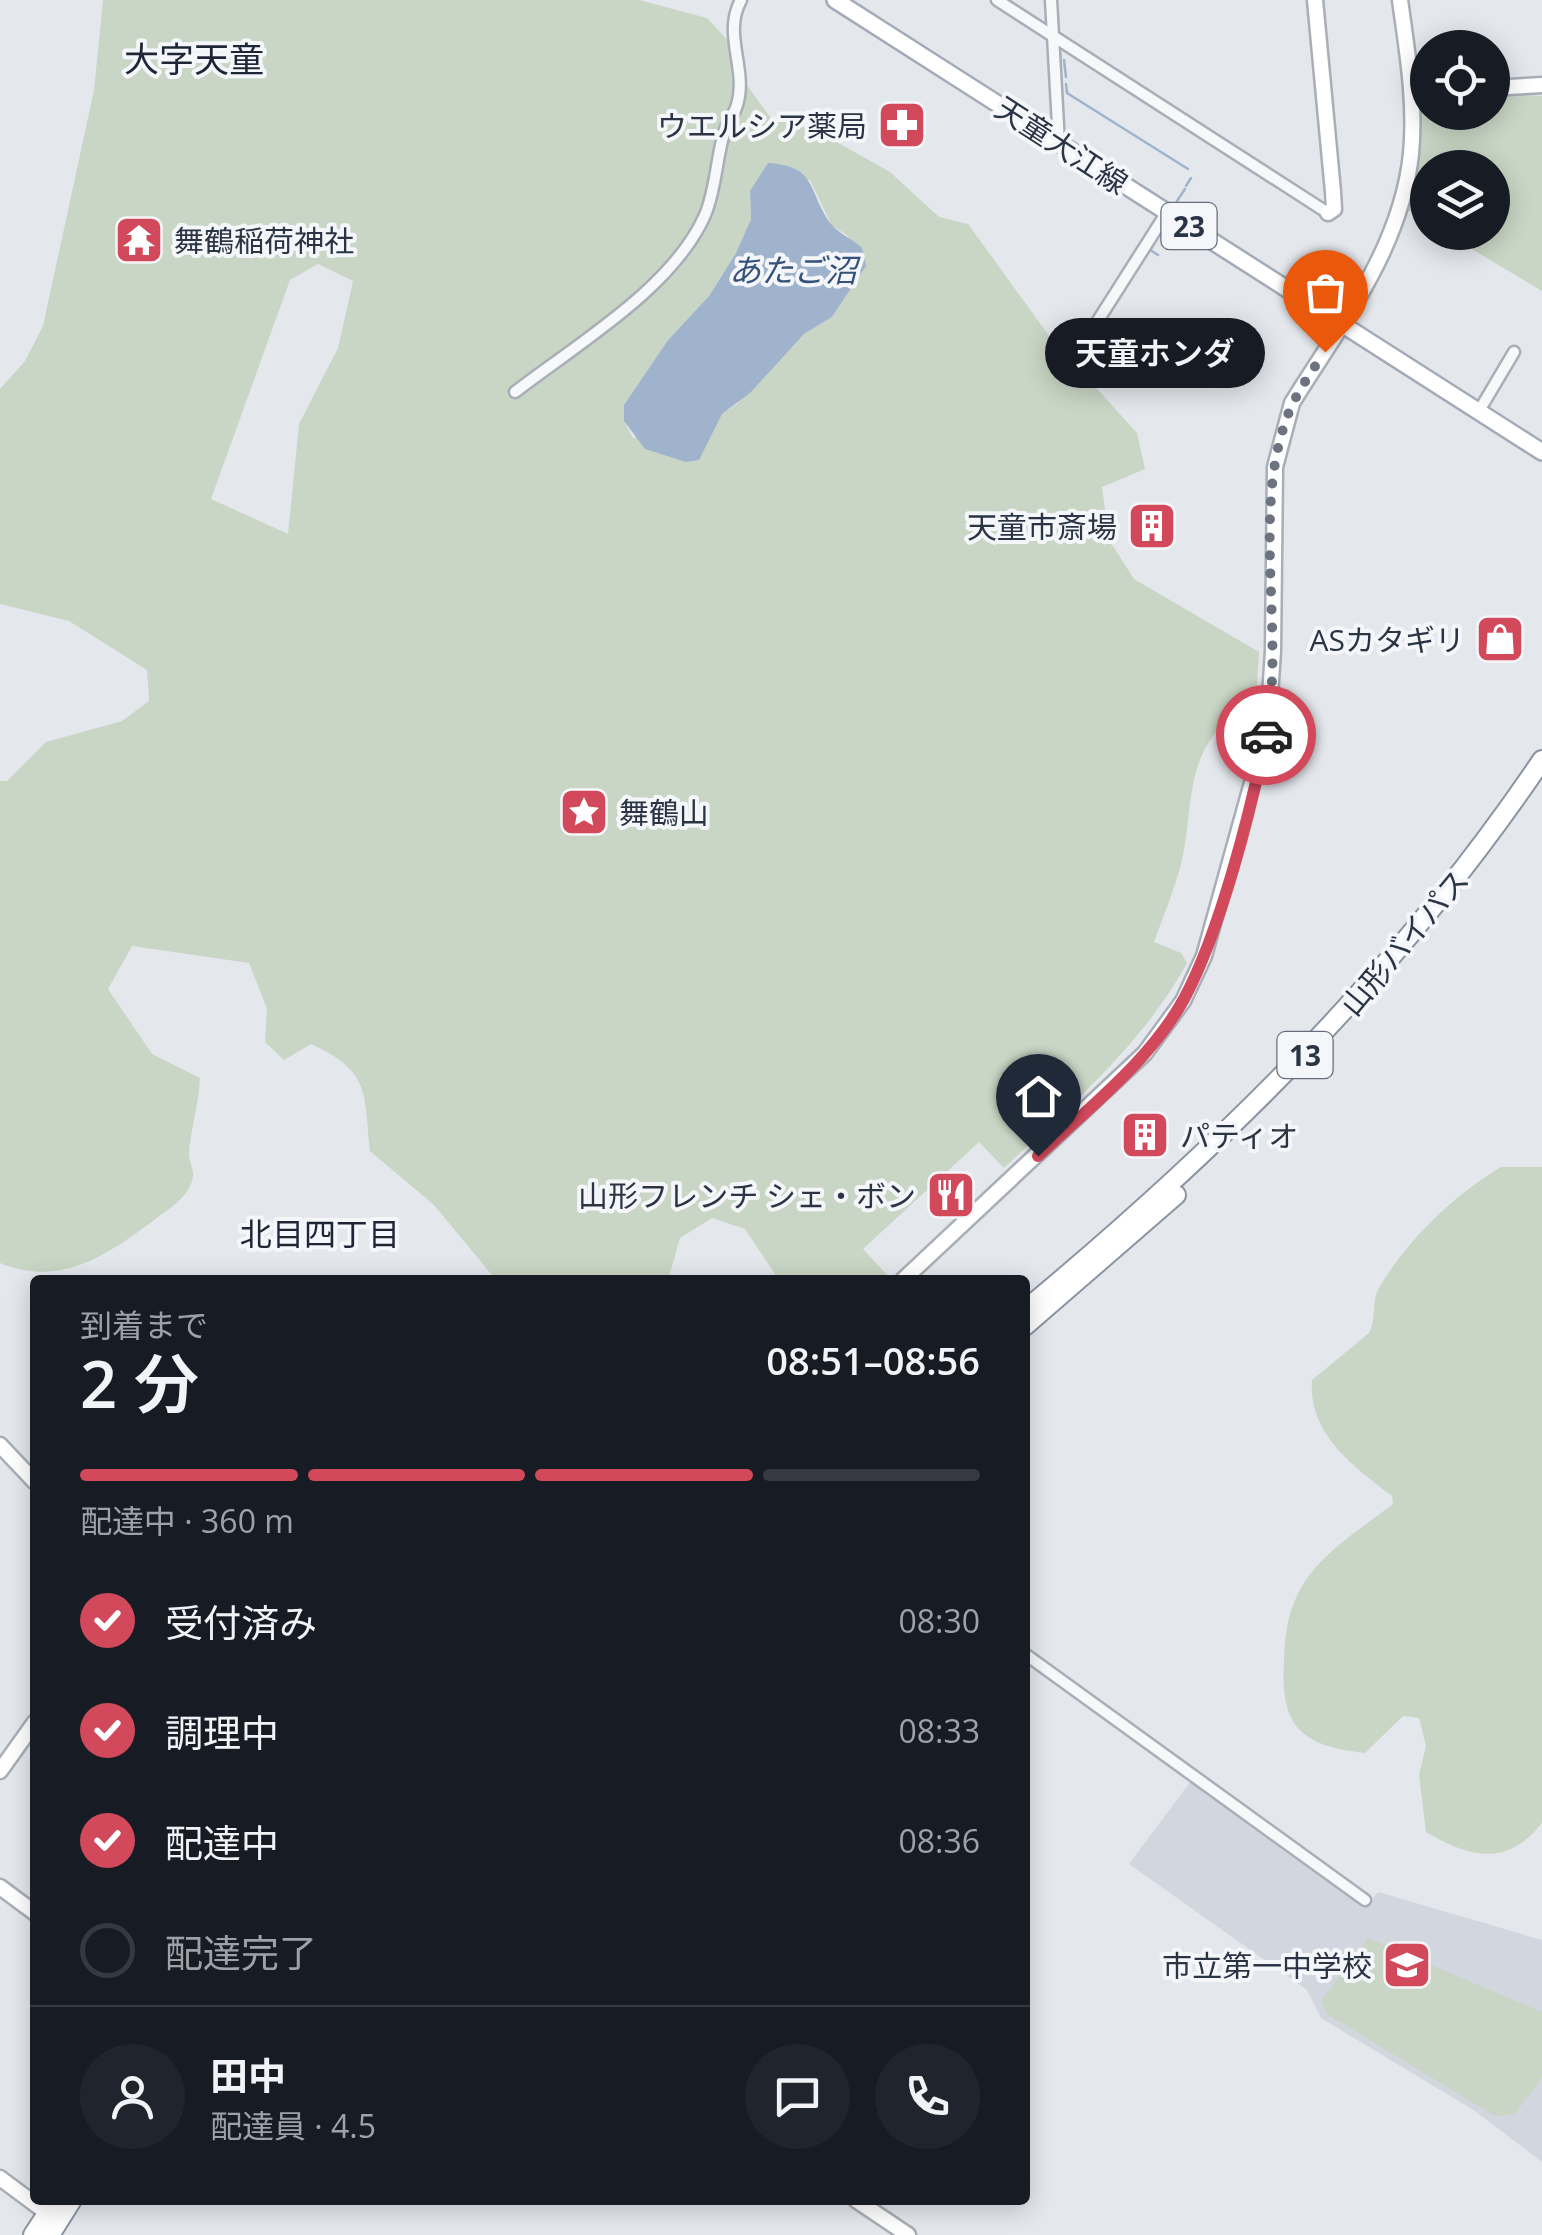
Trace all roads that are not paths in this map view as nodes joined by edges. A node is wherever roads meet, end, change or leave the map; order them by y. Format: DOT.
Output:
graph roads {
  1 [pos="741,0"];
  2 [pos="835,0"];
  3 [pos="996,0"];
  4 [pos="1051,0"];
  5 [pos="1315,0"];
  6 [pos="1400,0"];
  7 [pos="1054,41"];
  8 [pos="1410,46"];
  9 [pos="1542,85"];
  10 [pos="1510,87"];
  11 [pos="1414,130"];
  12 [pos="1059,144"];
  13 [pos="1167,212"];
  14 [pos="1328,213"];
  15 [pos="1343,325"];
  16 [pos="1092,330"];
  17 [pos="1514,352"];
  18 [pos="514,392"];
  19 [pos="1478,411"];
  20 [pos="1542,452"];
  21 [pos="1542,760"];
  22 [pos="1542,779"];
  23 [pos="908,1275"];
  24 [pos="1030,1306"];
  25 [pos="1030,1322"];
  26 [pos="0,1445"];
  27 [pos="30,1477"];
  28 [pos="1030,1658"];
  29 [pos="30,1729"];
  30 [pos="0,1771"];
  31 [pos="0,1887"];
  32 [pos="1365,1900"];
  33 [pos="30,1909"];
  34 [pos="0,2178"];
  35 [pos="30,2194"];
  36 [pos="69,2205"];
  37 [pos="863,2205"];
  38 [pos="51,2206"];
  39 [pos="33,2235"];
  40 [pos="50,2235"];
  41 [pos="908,2235"];
  1 -- 18 [label="street"];
  2 -- 12 [label="main road, 天童大江線 / 23"];
  3 -- 7 [label="street"];
  4 -- 7 [label="street"];
  5 -- 14 [label="street"];
  6 -- 8 [label="street"];
  7 -- 12 [label="street"];
  7 -- 14 [label="street"];
  9 -- 10 [label="street"];
  11 -- 15 [label="street"];
  12 -- 13 [label="main road, 天童大江線 / 23"];
  13 -- 15 [label="main road, 天童大江線 / 23"];
  13 -- 16 [label="street"];
  15 -- 19 [label="main road, 天童大江線 / 23"];
  15 -- 23 [label="street"];
  17 -- 19 [label="street"];
  19 -- 20 [label="main road, 天童大江線 / 23"];
  21 -- 24 [label="highway, 山形バイパス / 13"];
  22 -- 25 [label="highway, 山形バイパス / 13"];
  26 -- 27 [label="street"];
  28 -- 32 [label="street"];
  29 -- 30 [label="street"];
  31 -- 33 [label="street"];
  34 -- 35 [label="street"];
  36 -- 40 [label="highway"];
  37 -- 41 [label="street"];
  38 -- 39 [label="highway"];
}
